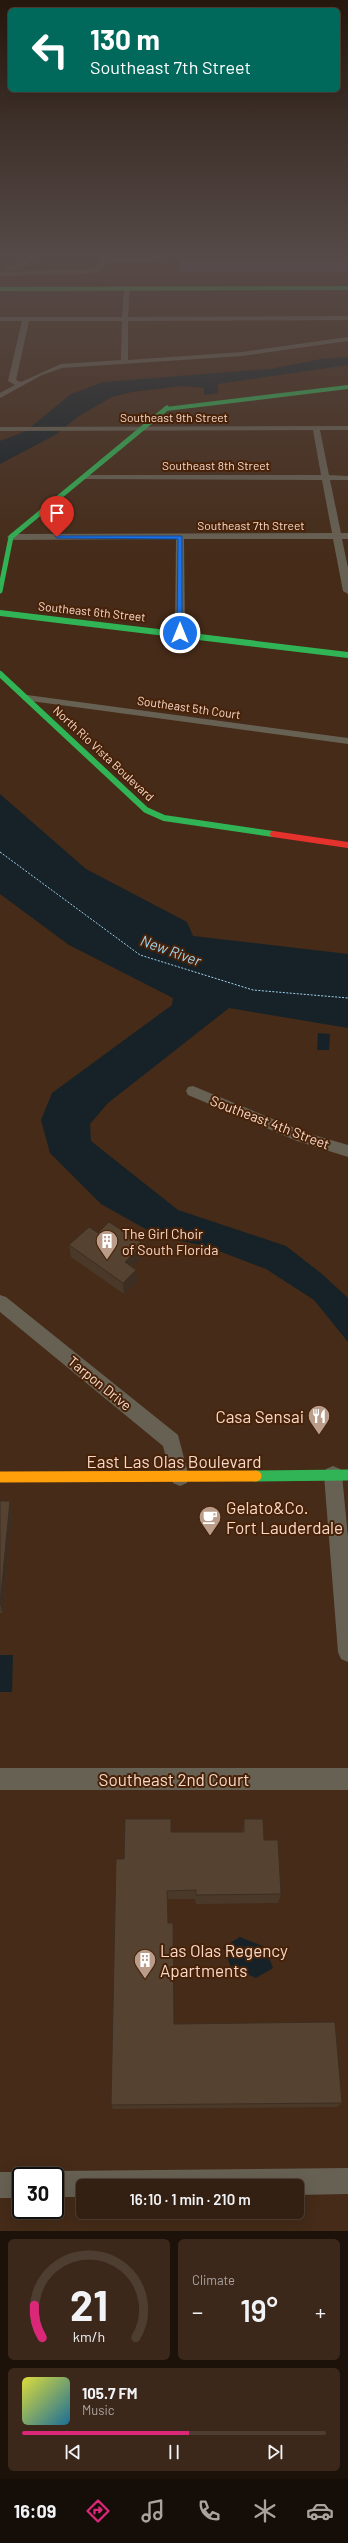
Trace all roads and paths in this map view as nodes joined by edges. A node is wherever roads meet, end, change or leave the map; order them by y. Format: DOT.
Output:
graph roads {
  1 [pos="18,356"];
  2 [pos="159,356"];
  3 [pos="193,356"];
  4 [pos="125,359"];
  5 [pos="12,381"];
  6 [pos="20,384"];
  7 [pos="348,386"];
  8 [pos="0,387"];
  9 [pos="0,396"];
  10 [pos="316,428"];
  11 [pos="348,428"];
  12 [pos="0,429"];
  13 [pos="143,429"];
  14 [pos="84,477"];
  15 [pos="326,478"];
  16 [pos="348,478"];
  17 [pos="336,536"];
  18 [pos="348,536"];
  19 [pos="11,537"];
  20 [pos="180,537"];
  21 [pos="0,591"];
  22 [pos="348,591"];
  23 [pos="0,612"];
  24 [pos="180,633"];
  25 [pos="348,655"];
  26 [pos="0,674"];
  27 [pos="27,698"];
  28 [pos="348,741"];
  29 [pos="348,845"];
  30 [pos="193,1091"];
  31 [pos="348,1151"];
  32 [pos="0,1302"];
  33 [pos="340,1475"];
  34 [pos="0,1477"];
  35 [pos="180,1478"];
  36 [pos="348,1652"];
  37 [pos="0,1779"];
  38 [pos="348,1779"];
  39 [pos="348,2181"];
  40 [pos="12,2184"];
  41 [pos="64,2184"];
  42 [pos="0,2185"];
  1 -- 5 [label="street"];
  2 -- 4 [label="street"];
  3 -- 4 [label="street"];
  4 -- 5 [label="street"];
  4 -- 6 [label="street"];
  5 -- 6 [label="street"];
  5 -- 8 [label="street"];
  6 -- 9 [label="street"];
  7 -- 13 [label="street"];
  10 -- 11 [label="street, Southeast 9th Street"];
  10 -- 13 [label="street, Southeast 9th Street"];
  10 -- 15 [label="street"];
  12 -- 13 [label="street, Southeast 9th Street"];
  13 -- 14 [label="street"];
  14 -- 15 [label="street, Southeast 8th Street"];
  14 -- 19 [label="street"];
  15 -- 16 [label="street, Southeast 8th Street"];
  15 -- 17 [label="street"];
  17 -- 18 [label="street, Southeast 7th Street"];
  17 -- 20 [label="street, Southeast 7th Street"];
  17 -- 22 [label="street"];
  19 -- 20 [label="street, Southeast 7th Street"];
  19 -- 21 [label="street"];
  20 -- 24 [label="street"];
  23 -- 24 [label="street, Southeast 6th Street"];
  24 -- 25 [label="street, Southeast 6th Street"];
  26 -- 27 [label="street, North Rio Vista Boulevard"];
  27 -- 28 [label="street, Southeast 5th Court"];
  27 -- 29 [label="street, North Rio Vista Boulevard"];
  30 -- 31 [label="street, Southeast 4th Street"];
  32 -- 35 [label="street, Tarpon Drive"];
  33 -- 35 [label="street, East Las Olas Boulevard"];
  33 -- 36 [label="street"];
  34 -- 35 [label="street, East Las Olas Boulevard"];
  37 -- 38 [label="street, Southeast 2nd Court"];
  39 -- 41 [label="street"];
  40 -- 42 [label="street"];
}
